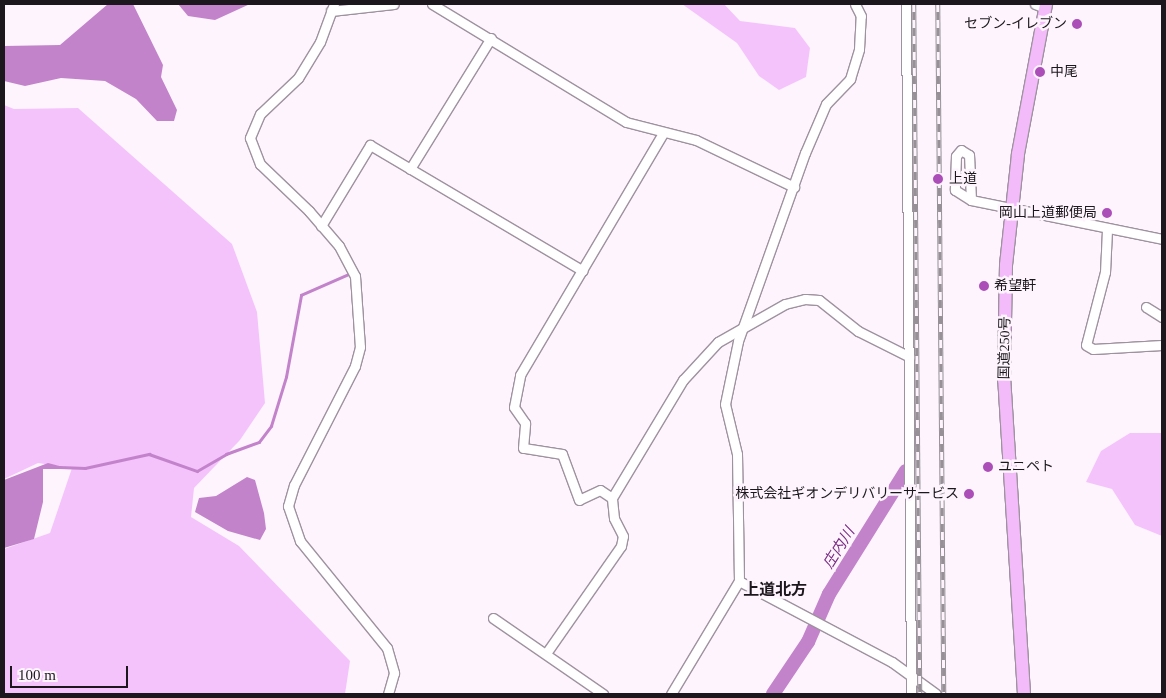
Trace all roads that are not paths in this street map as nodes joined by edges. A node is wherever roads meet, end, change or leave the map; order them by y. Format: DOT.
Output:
graph roads {
  1 [pos="394,4"];
  2 [pos="432,4"];
  3 [pos="855,4"];
  4 [pos="906,4"];
  5 [pos="1042,5"];
  6 [pos="333,8"];
  7 [pos="491,38"];
  8 [pos="663,133"];
  9 [pos="410,169"];
  10 [pos="794,187"];
  11 [pos="971,200"];
  12 [pos="1011,211"];
  13 [pos="321,226"];
  14 [pos="1106,230"];
  15 [pos="1162,239"];
  16 [pos="583,271"];
  17 [pos="1146,307"];
  18 [pos="1162,317"];
  19 [pos="744,324"];
  20 [pos="1162,344"];
  21 [pos="910,357"];
  22 [pos="612,498"];
  23 [pos="739,581"];
  24 [pos="493,618"];
  25 [pos="547,652"];
  26 [pos="912,679"];
  27 [pos="592,691"];
  28 [pos="388,694"];
  29 [pos="604,694"];
  30 [pos="672,694"];
  31 [pos="912,694"];
  32 [pos="936,694"];
  33 [pos="1024,694"];
  1 -- 6 [label="street"];
  2 -- 7 [label="street"];
  3 -- 10 [label="street"];
  4 -- 21 [label="street"];
  5 -- 12 [label="highway, 国道250号"];
  6 -- 13 [label="street"];
  7 -- 8 [label="street"];
  7 -- 9 [label="street"];
  8 -- 10 [label="street"];
  8 -- 16 [label="street"];
  9 -- 13 [label="street"];
  9 -- 16 [label="street"];
  10 -- 19 [label="street"];
  11 -- 11 [label="street"];
  11 -- 12 [label="street"];
  12 -- 14 [label="street"];
  12 -- 33 [label="highway, 国道250号"];
  13 -- 28 [label="street"];
  14 -- 15 [label="street"];
  14 -- 20 [label="street"];
  16 -- 22 [label="street"];
  17 -- 18 [label="street"];
  19 -- 21 [label="street"];
  19 -- 22 [label="street"];
  19 -- 23 [label="street"];
  21 -- 26 [label="street"];
  22 -- 25 [label="street"];
  23 -- 26 [label="street"];
  23 -- 30 [label="street"];
  24 -- 25 [label="street"];
  25 -- 27 [label="street"];
  26 -- 31 [label="street"];
  26 -- 32 [label="street"];
  27 -- 29 [label="street"];
}
